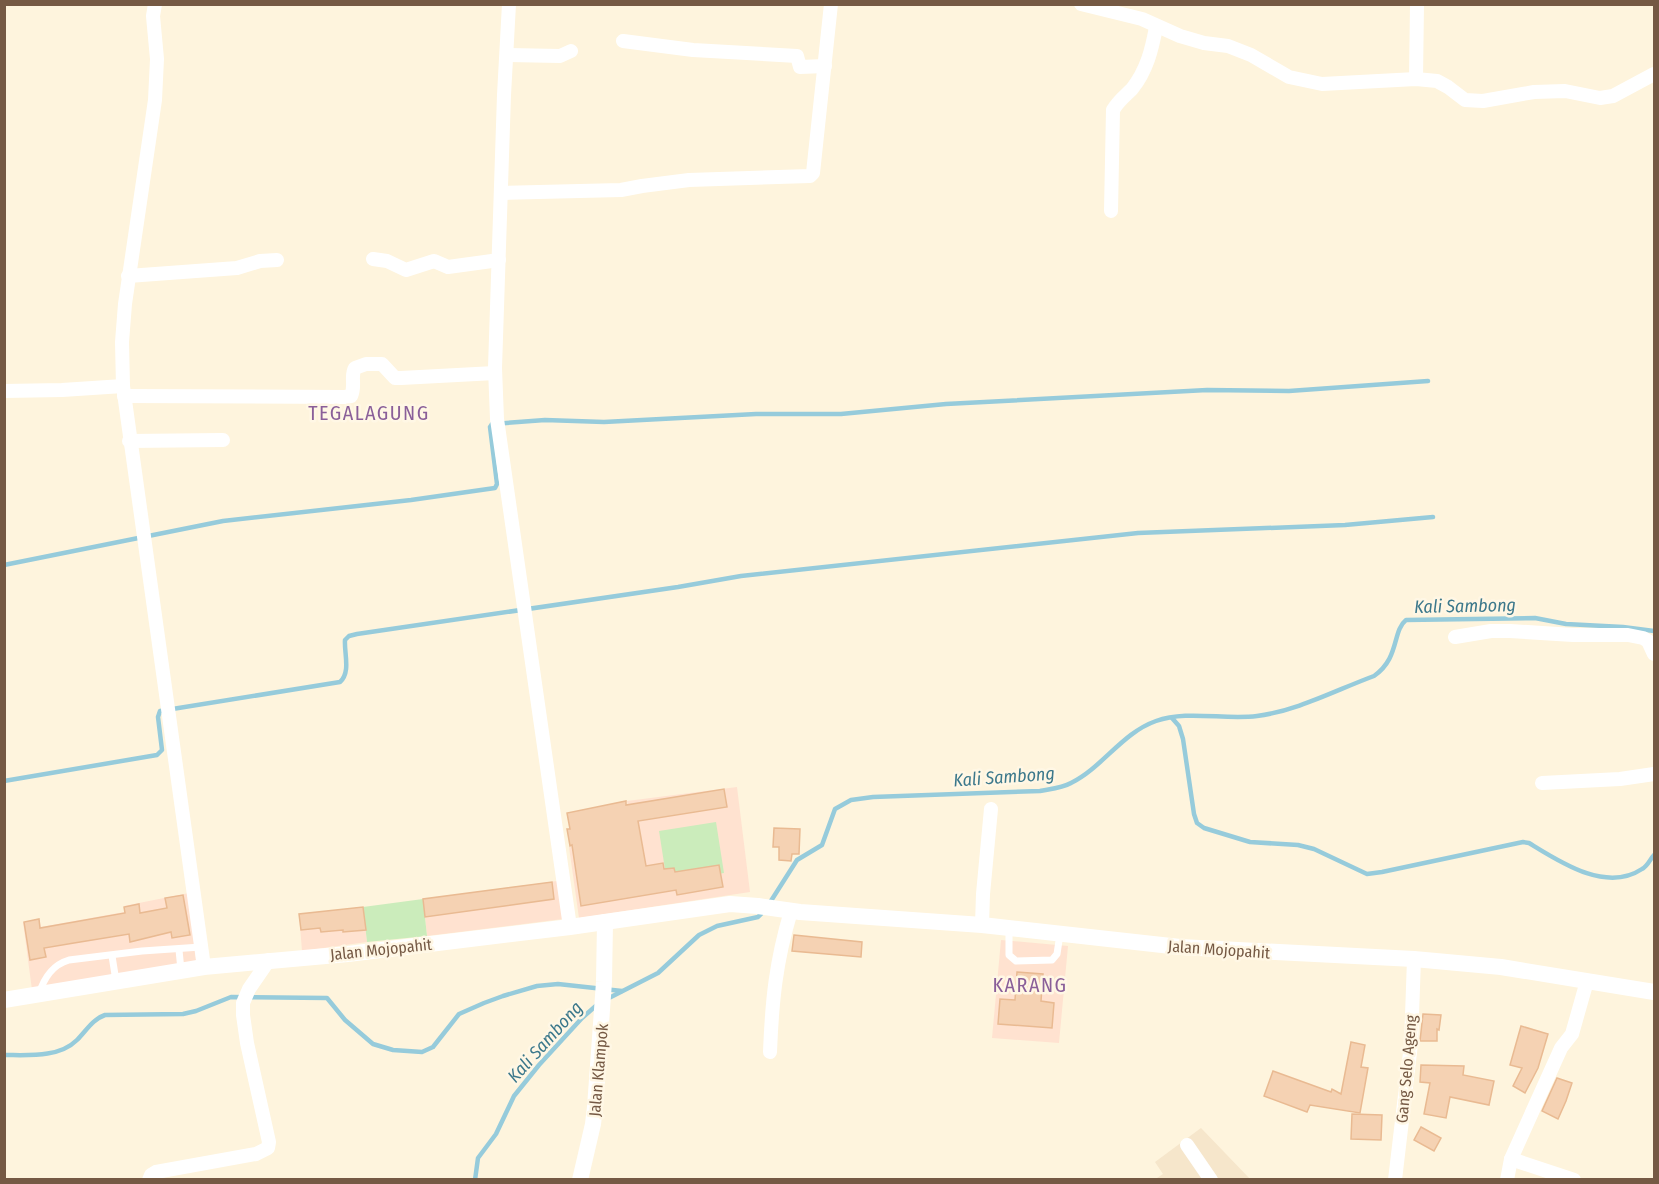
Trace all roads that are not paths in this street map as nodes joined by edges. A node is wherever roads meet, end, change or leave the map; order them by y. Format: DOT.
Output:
graph roads {
  1 [pos="155,4"];
  2 [pos="509,4"];
  3 [pos="831,4"];
  4 [pos="1081,4"];
  5 [pos="1144,4"];
  6 [pos="1417,4"];
  7 [pos="1142,19"];
  8 [pos="1156,27"];
  9 [pos="622,41"];
  10 [pos="571,51"];
  11 [pos="507,55"];
  12 [pos="825,66"];
  13 [pos="1654,74"];
  14 [pos="1416,79"];
  15 [pos="502,193"];
  16 [pos="1111,211"];
  17 [pos="373,259"];
  18 [pos="277,260"];
  19 [pos="499,260"];
  20 [pos="128,276"];
  21 [pos="495,373"];
  22 [pos="4,391"];
  23 [pos="123,391"];
  24 [pos="223,440"];
  25 [pos="129,441"];
  26 [pos="1455,637"];
  27 [pos="1654,654"];
  28 [pos="1654,774"];
  29 [pos="1542,783"];
  30 [pos="991,809"];
  31 [pos="787,910"];
  32 [pos="605,922"];
  33 [pos="982,926"];
  34 [pos="570,927"];
  35 [pos="1009,928"];
  36 [pos="1060,934"];
  37 [pos="201,947"];
  38 [pos="178,950"];
  39 [pos="112,956"];
  40 [pos="1414,959"];
  41 [pos="269,960"];
  42 [pos="204,967"];
  43 [pos="181,970"];
  44 [pos="116,981"];
  45 [pos="1587,981"];
  46 [pos="1654,992"];
  47 [pos="39,994"];
  48 [pos="4,1000"];
  49 [pos="770,1052"];
  50 [pos="1187,1145"];
  51 [pos="1511,1159"];
  52 [pos="149,1179"];
  53 [pos="580,1179"];
  54 [pos="1211,1179"];
  55 [pos="1395,1179"];
  56 [pos="1507,1179"];
  57 [pos="1574,1179"];
  1 -- 20 [label="street"];
  2 -- 11 [label="street"];
  3 -- 12 [label="street"];
  4 -- 7 [label="street"];
  5 -- 7 [label="street"];
  6 -- 14 [label="street"];
  7 -- 8 [label="street"];
  8 -- 14 [label="street"];
  8 -- 16 [label="street"];
  9 -- 12 [label="street"];
  10 -- 11 [label="street"];
  11 -- 15 [label="street"];
  12 -- 15 [label="street"];
  13 -- 14 [label="street"];
  15 -- 19 [label="street"];
  17 -- 19 [label="street"];
  18 -- 20 [label="street"];
  19 -- 21 [label="street"];
  20 -- 23 [label="street"];
  21 -- 23 [label="street"];
  21 -- 34 [label="street"];
  22 -- 23 [label="street"];
  23 -- 25 [label="street"];
  24 -- 25 [label="street"];
  25 -- 37 [label="street"];
  26 -- 27 [label="street"];
  28 -- 29 [label="street"];
  30 -- 33 [label="street"];
  31 -- 32 [label="street, Jalan Mojopahit"];
  31 -- 33 [label="street, Jalan Mojopahit"];
  31 -- 49 [label="street"];
  32 -- 34 [label="street, Jalan Mojopahit"];
  32 -- 53 [label="street, Jalan Klampok"];
  33 -- 35 [label="street, Jalan Mojopahit"];
  34 -- 41 [label="street, Jalan Mojopahit"];
  35 -- 36 [label="street, Jalan Mojopahit"];
  35 -- 36 [label="lane"];
  36 -- 40 [label="street, Jalan Mojopahit"];
  37 -- 38 [label="lane"];
  37 -- 42 [label="street"];
  38 -- 39 [label="lane"];
  38 -- 43 [label="lane"];
  39 -- 44 [label="lane"];
  39 -- 47 [label="lane"];
  40 -- 45 [label="street, Jalan Mojopahit"];
  40 -- 55 [label="street, Gang Selo Ageng"];
  41 -- 42 [label="street, Jalan Mojopahit"];
  41 -- 52 [label="street"];
  42 -- 43 [label="street, Jalan Mojopahit"];
  43 -- 44 [label="street, Jalan Mojopahit"];
  44 -- 47 [label="street, Jalan Mojopahit"];
  45 -- 46 [label="street, Jalan Mojopahit"];
  45 -- 51 [label="street"];
  47 -- 48 [label="street, Jalan Mojopahit"];
  50 -- 54 [label="street"];
  51 -- 56 [label="street"];
  51 -- 57 [label="street"];
}
